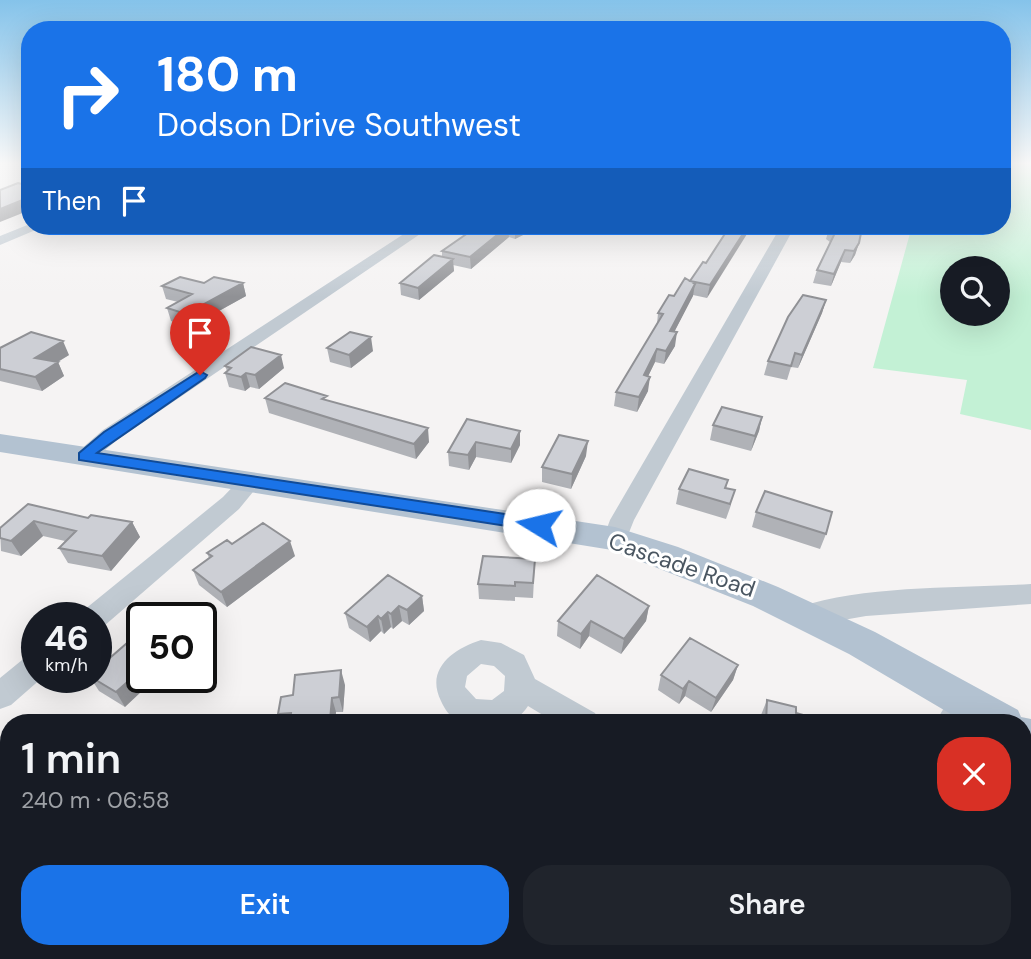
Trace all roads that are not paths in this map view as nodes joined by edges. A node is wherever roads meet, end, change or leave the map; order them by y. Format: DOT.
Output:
graph roads {
  1 [pos="21,233"];
  2 [pos="411,235"];
  3 [pos="783,235"];
  4 [pos="0,241"];
  5 [pos="0,443"];
  6 [pos="84,456"];
  7 [pos="251,481"];
  8 [pos="615,539"];
  9 [pos="1031,594"];
  10 [pos="112,603"];
  11 [pos="809,615"];
  12 [pos="21,678"];
  13 [pos="522,687"];
  14 [pos="0,696"];
  15 [pos="958,712"];
  16 [pos="568,714"];
  1 -- 4 [label="street"];
  2 -- 6 [label="street"];
  3 -- 8 [label="street"];
  5 -- 6 [label="main road, Cascade Road"];
  6 -- 7 [label="main road, Cascade Road"];
  7 -- 8 [label="main road, Cascade Road"];
  7 -- 10 [label="street"];
  8 -- 11 [label="main road, Cascade Road"];
  9 -- 11 [label="street"];
  11 -- 15 [label="main road, Cascade Road"];
  12 -- 14 [label="street"];
  13 -- 16 [label="street"];
}
